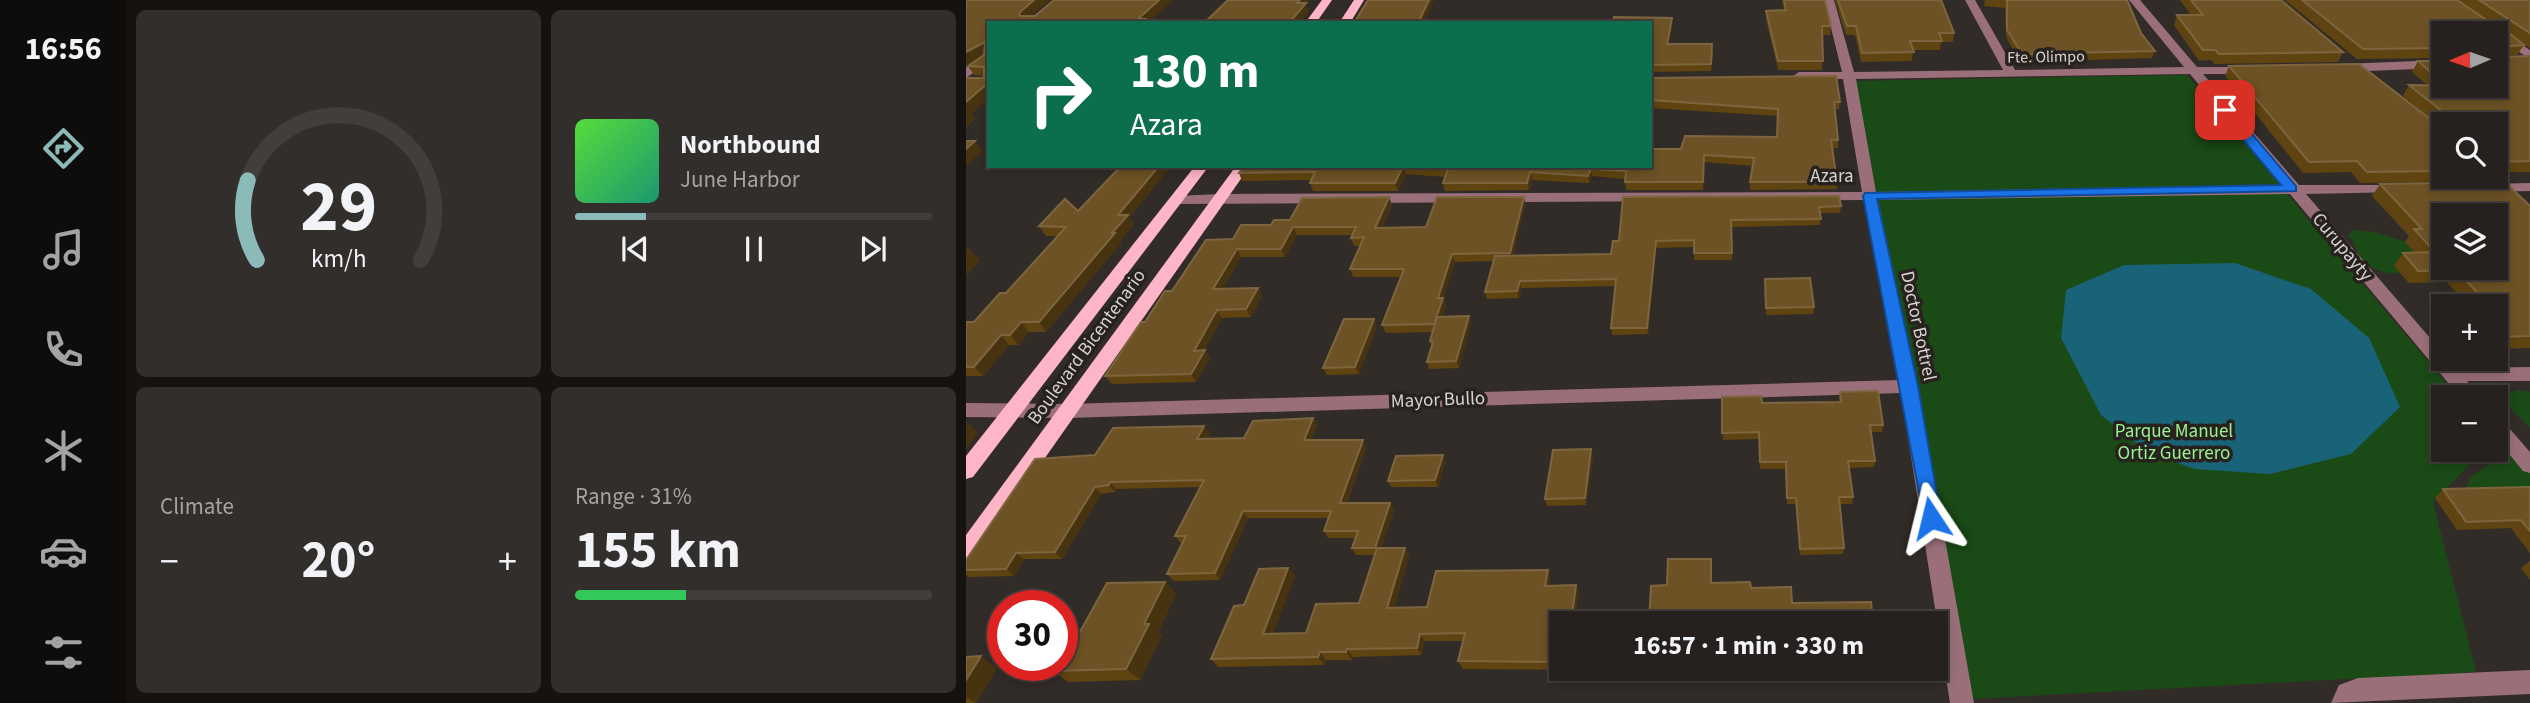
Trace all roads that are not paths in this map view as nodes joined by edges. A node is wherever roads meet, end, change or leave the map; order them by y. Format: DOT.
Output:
graph roads {
  1 [pos="1327,0"];
  2 [pos="1359,0"];
  3 [pos="1829,0"];
  4 [pos="1970,0"];
  5 [pos="2134,0"];
  6 [pos="1311,21"];
  7 [pos="1345,21"];
  8 [pos="2508,43"];
  9 [pos="2335,51"];
  10 [pos="987,58"];
  11 [pos="2526,59"];
  12 [pos="2431,65"];
  13 [pos="2328,68"];
  14 [pos="2355,68"];
  15 [pos="2259,70"];
  16 [pos="2191,71"];
  17 [pos="2011,73"];
  18 [pos="966,74"];
  19 [pos="1783,76"];
  20 [pos="1849,76"];
  21 [pos="2375,84"];
  22 [pos="1200,168"];
  23 [pos="1242,168"];
  24 [pos="2530,187"];
  25 [pos="2291,188"];
  26 [pos="2411,188"];
  27 [pos="2508,188"];
  28 [pos="2505,189"];
  29 [pos="1870,196"];
  30 [pos="1221,198"];
  31 [pos="1175,200"];
  32 [pos="2521,203"];
  33 [pos="2530,374"];
  34 [pos="2451,375"];
  35 [pos="2460,385"];
  36 [pos="1909,386"];
  37 [pos="966,410"];
  38 [pos="1013,410"];
  39 [pos="1067,411"];
  40 [pos="2508,440"];
  41 [pos="2530,465"];
  42 [pos="966,471"];
  43 [pos="966,552"];
  44 [pos="2530,682"];
  45 [pos="2343,702"];
  46 [pos="1962,703"];
  1 -- 6 [label="main road"];
  2 -- 7 [label="main road"];
  3 -- 20 [label="street, Doctor Bottrel"];
  4 -- 17 [label="street"];
  5 -- 16 [label="street, Curupayty"];
  8 -- 11 [label="street"];
  9 -- 14 [label="street"];
  10 -- 18 [label="street"];
  12 -- 14 [label="street"];
  13 -- 14 [label="street"];
  14 -- 21 [label="street"];
  15 -- 16 [label="street, Fte. Olimpo"];
  16 -- 17 [label="street, Fte. Olimpo"];
  16 -- 25 [label="street, Curupayty"];
  17 -- 20 [label="street, Fte. Olimpo"];
  19 -- 20 [label="street, Fte. Olimpo"];
  20 -- 29 [label="street, Doctor Bottrel"];
  22 -- 31 [label="main road, Boulevard Bicentenario"];
  23 -- 30 [label="main road, Boulevard Bicentenario"];
  24 -- 27 [label="street"];
  25 -- 26 [label="street, Azara"];
  25 -- 29 [label="street, Azara"];
  25 -- 34 [label="street, Curupayty"];
  28 -- 32 [label="street"];
  29 -- 30 [label="street, Azara"];
  29 -- 36 [label="street, Doctor Bottrel"];
  30 -- 31 [label="street, Azara"];
  30 -- 39 [label="main road, Boulevard Bicentenario"];
  31 -- 38 [label="main road, Boulevard Bicentenario"];
  33 -- 34 [label="street"];
  34 -- 35 [label="street, Curupayty"];
  36 -- 39 [label="street, Mayor Bullo"];
  36 -- 46 [label="street, Doctor Bottrel"];
  37 -- 38 [label="street, Mayor Bullo"];
  38 -- 39 [label="street, Mayor Bullo"];
  38 -- 42 [label="main road, Boulevard Bicentenario"];
  39 -- 43 [label="main road, Boulevard Bicentenario"];
  40 -- 41 [label="street"];
  44 -- 45 [label="street"];
}
